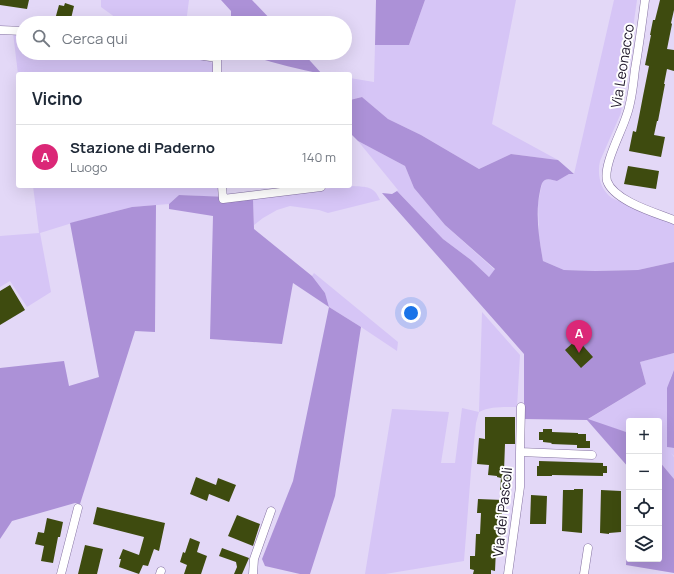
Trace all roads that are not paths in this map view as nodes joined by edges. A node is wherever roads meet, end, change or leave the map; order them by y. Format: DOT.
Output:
graph roads {
  1 [pos="645,0"];
  2 [pos="0,30"];
  3 [pos="16,31"];
  4 [pos="217,60"];
  5 [pos="217,72"];
  6 [pos="222,188"];
  7 [pos="313,188"];
  8 [pos="674,220"];
  9 [pos="520,407"];
  10 [pos="520,452"];
  11 [pos="592,455"];
  12 [pos="78,508"];
  13 [pos="272,511"];
  14 [pos="588,548"];
  15 [pos="61,574"];
  16 [pos="253,574"];
  17 [pos="508,574"];
  18 [pos="584,574"];
  1 -- 8 [label="street, Via Leonacco"];
  2 -- 3 [label="street"];
  4 -- 5 [label="street"];
  6 -- 7 [label="street"];
  9 -- 10 [label="street, Via dei Pascoli"];
  10 -- 11 [label="street, Via dei Pascoli"];
  10 -- 17 [label="street, Via dei Pascoli"];
  12 -- 15 [label="street"];
  13 -- 16 [label="street"];
  14 -- 18 [label="street"];
}
